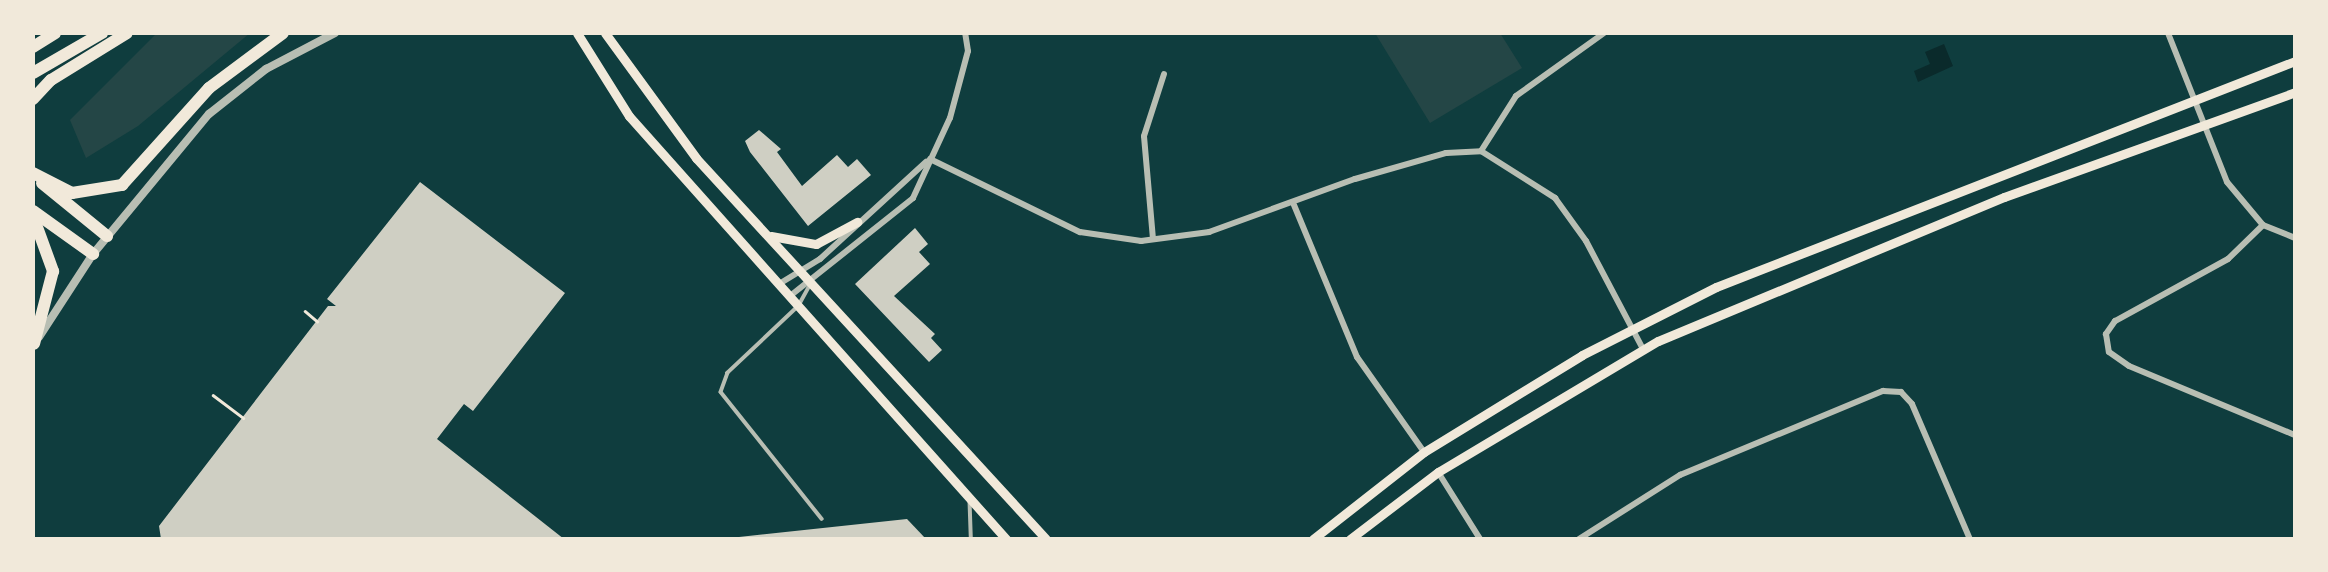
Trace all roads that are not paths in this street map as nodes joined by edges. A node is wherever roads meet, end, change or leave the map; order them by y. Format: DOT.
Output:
graph roads {
  1 [pos="55,33"];
  2 [pos="102,33"];
  3 [pos="127,33"];
  4 [pos="283,33"];
  5 [pos="335,33"];
  6 [pos="578,33"];
  7 [pos="605,33"];
  8 [pos="965,33"];
  9 [pos="1604,33"];
  10 [pos="2168,33"];
  11 [pos="33,47"];
  12 [pos="2295,61"];
  13 [pos="33,73"];
  14 [pos="1164,74"];
  15 [pos="2295,92"];
  16 [pos="33,99"];
  17 [pos="2195,99"];
  18 [pos="2207,128"];
  19 [pos="1481,151"];
  20 [pos="930,159"];
  21 [pos="37,177"];
  22 [pos="1294,205"];
  23 [pos="33,213"];
  24 [pos="857,222"];
  25 [pos="2263,225"];
  26 [pos="770,235"];
  27 [pos="107,236"];
  28 [pos="2295,238"];
  29 [pos="1153,239"];
  30 [pos="93,254"];
  31 [pos="800,268"];
  32 [pos="812,281"];
  33 [pos="779,284"];
  34 [pos="790,296"];
  35 [pos="799,306"];
  36 [pos="1631,330"];
  37 [pos="34,345"];
  38 [pos="1643,349"];
  39 [pos="2295,435"];
  40 [pos="1424,452"];
  41 [pos="1438,472"];
  42 [pos="970,499"];
  43 [pos="822,519"];
  44 [pos="971,539"];
  45 [pos="1006,539"];
  46 [pos="1046,539"];
  47 [pos="1313,539"];
  48 [pos="1350,539"];
  49 [pos="1480,539"];
  50 [pos="1579,539"];
  51 [pos="1970,539"];
  1 -- 11 [label="highway"];
  2 -- 13 [label="highway"];
  3 -- 16 [label="highway"];
  4 -- 21 [label="highway"];
  5 -- 27 [label="street"];
  6 -- 33 [label="main road"];
  7 -- 26 [label="main road"];
  8 -- 20 [label="street"];
  9 -- 19 [label="street"];
  10 -- 17 [label="street"];
  12 -- 17 [label="main road"];
  14 -- 29 [label="street"];
  15 -- 18 [label="main road"];
  17 -- 18 [label="street"];
  17 -- 36 [label="main road"];
  18 -- 25 [label="street"];
  18 -- 38 [label="main road"];
  19 -- 22 [label="street"];
  19 -- 36 [label="street"];
  20 -- 24 [label="street"];
  20 -- 29 [label="street"];
  20 -- 32 [label="street"];
  21 -- 27 [label="highway"];
  22 -- 29 [label="street"];
  22 -- 40 [label="street"];
  23 -- 30 [label="highway"];
  23 -- 37 [label="highway"];
  24 -- 26 [label="main road"];
  24 -- 31 [label="street"];
  25 -- 28 [label="street"];
  25 -- 39 [label="street"];
  26 -- 31 [label="main road"];
  27 -- 30 [label="street"];
  30 -- 37 [label="street"];
  31 -- 32 [label="main road"];
  31 -- 33 [label="street"];
  32 -- 34 [label="street"];
  32 -- 35 [label="lane"];
  32 -- 46 [label="main road"];
  33 -- 34 [label="main road"];
  34 -- 35 [label="main road"];
  35 -- 42 [label="main road"];
  35 -- 43 [label="lane"];
  36 -- 38 [label="street"];
  36 -- 40 [label="main road"];
  38 -- 41 [label="main road"];
  40 -- 47 [label="main road"];
  41 -- 48 [label="main road"];
  41 -- 49 [label="street"];
  42 -- 44 [label="lane"];
  42 -- 45 [label="main road"];
  50 -- 51 [label="street"];
}
